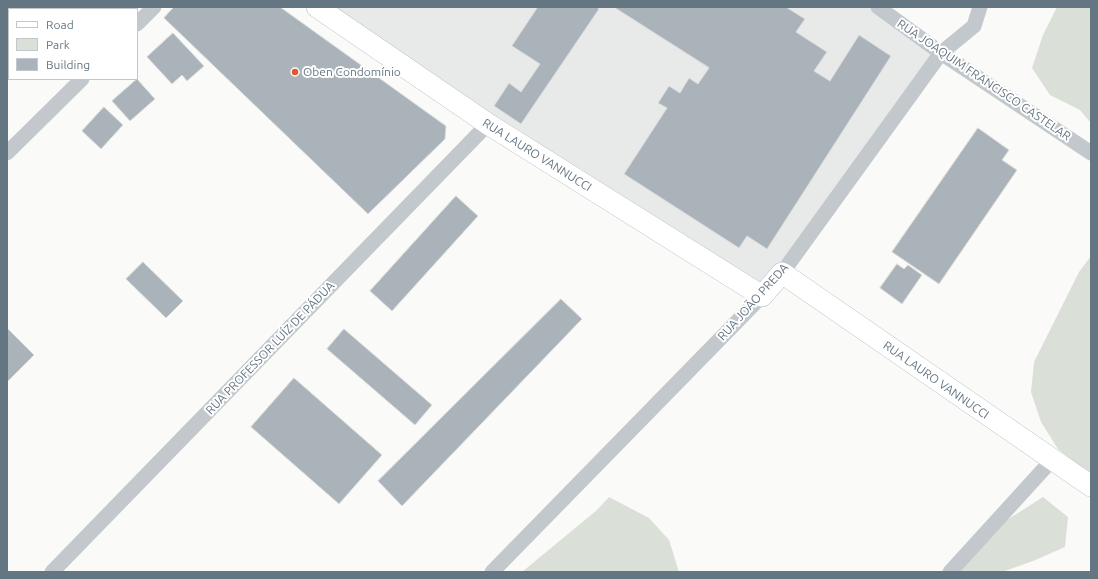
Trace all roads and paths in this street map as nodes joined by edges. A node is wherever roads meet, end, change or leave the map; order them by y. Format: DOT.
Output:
graph roads {
  1 [pos="154,7"];
  2 [pos="317,7"];
  3 [pos="878,7"];
  4 [pos="980,7"];
  5 [pos="138,23"];
  6 [pos="941,53"];
  7 [pos="81,80"];
  8 [pos="488,124"];
  9 [pos="7,153"];
  10 [pos="1091,153"];
  11 [pos="782,273"];
  12 [pos="762,296"];
  13 [pos="1052,460"];
  14 [pos="1091,486"];
  15 [pos="52,572"];
  16 [pos="492,572"];
  17 [pos="950,572"];
  1 -- 5 [label="street"];
  2 -- 8 [label="street, RUA LAURO VANNUCCI"];
  3 -- 6 [label="street, RUA JOAQUIM FRANCISCO CASTELAR"];
  4 -- 6 [label="street, RUA JOÃO PREDA"];
  6 -- 10 [label="street, RUA JOAQUIM FRANCISCO CASTELAR"];
  6 -- 11 [label="street, RUA JOÃO PREDA"];
  7 -- 9 [label="street"];
  8 -- 12 [label="street, RUA LAURO VANNUCCI"];
  8 -- 15 [label="street, RUA PROFESSOR LUÍZ DE PÁDUA"];
  11 -- 12 [label="street, RUA JOÃO PREDA"];
  11 -- 13 [label="street, RUA LAURO VANNUCCI"];
  12 -- 16 [label="street, RUA JOÃO PREDA"];
  13 -- 14 [label="street, RUA LAURO VANNUCCI"];
  13 -- 17 [label="street"];
}
